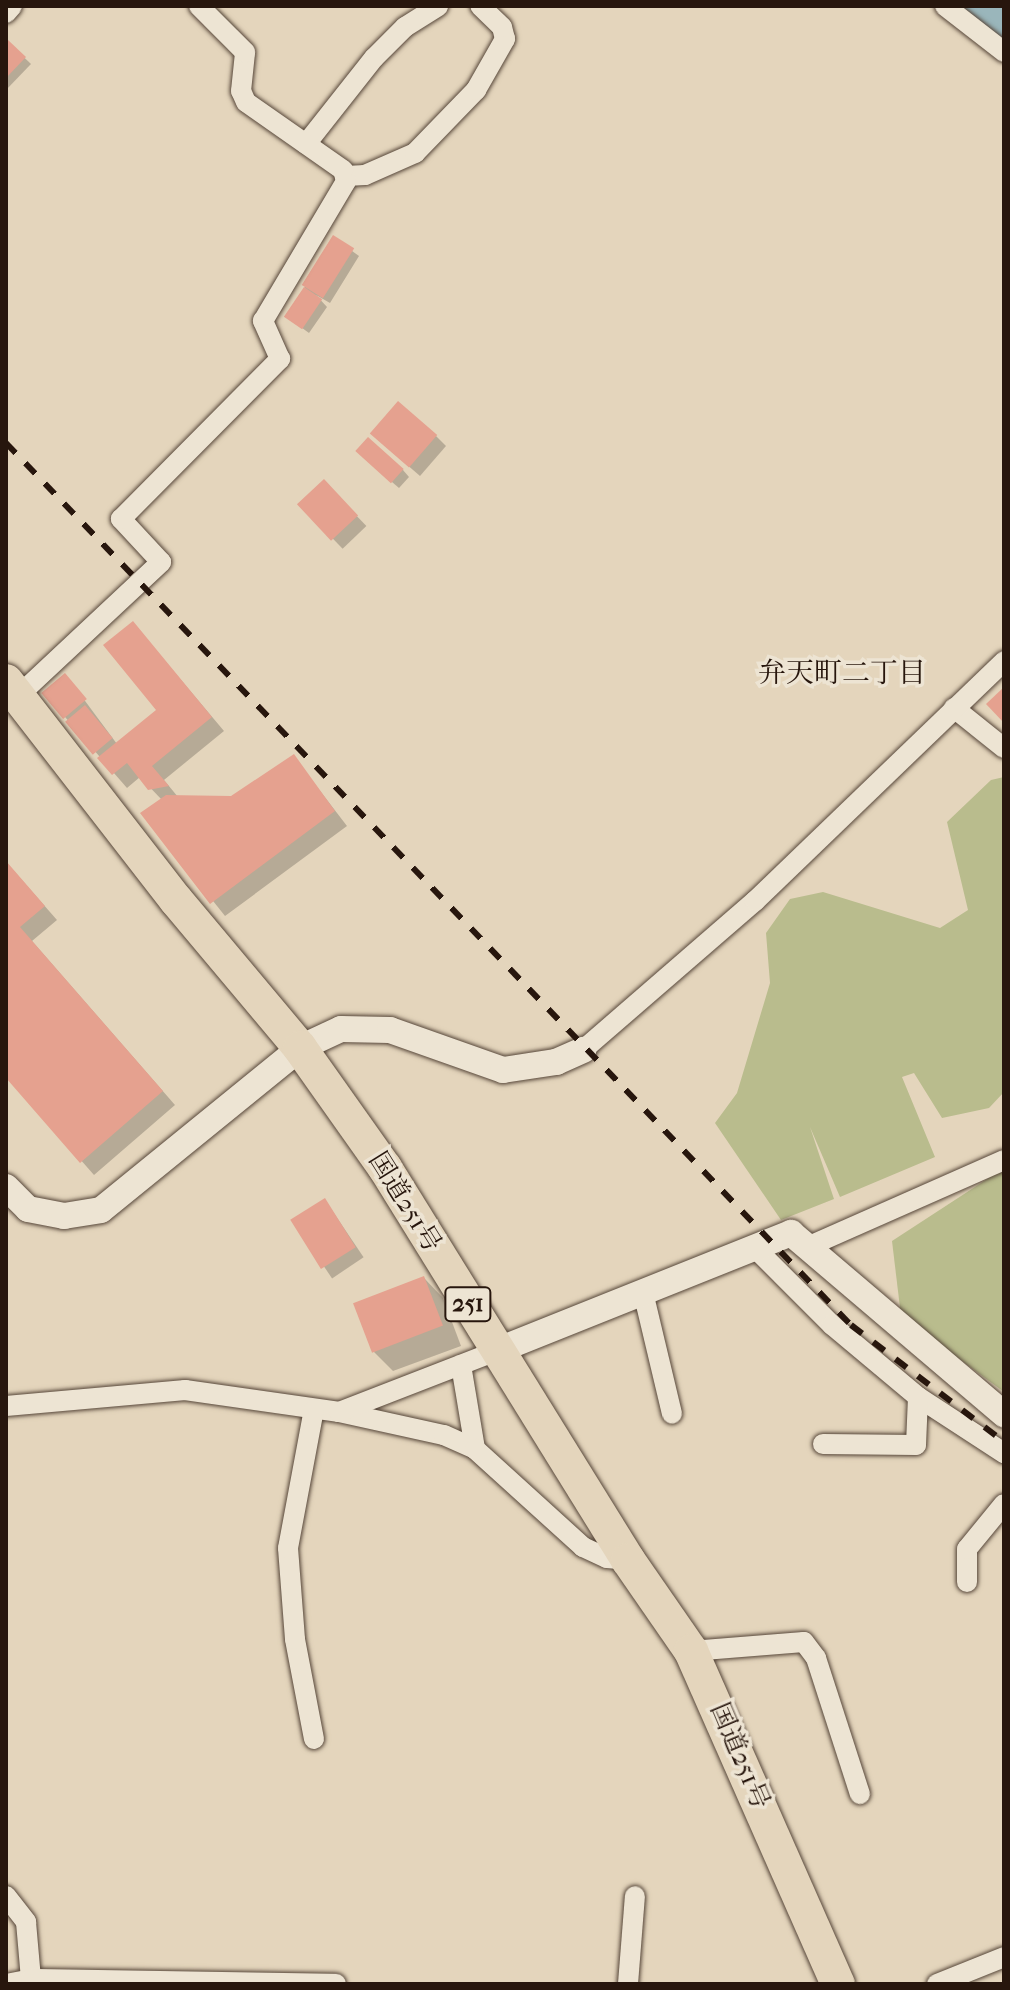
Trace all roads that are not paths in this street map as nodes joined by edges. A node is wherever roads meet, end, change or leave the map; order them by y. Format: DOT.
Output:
graph roads {
  1 [pos="12,6"];
  2 [pos="199,6"];
  3 [pos="438,6"];
  4 [pos="480,6"];
  5 [pos="945,6"];
  6 [pos="6,13"];
  7 [pos="1004,52"];
  8 [pos="306,144"];
  9 [pos="346,176"];
  10 [pos="1004,661"];
  11 [pos="12,688"];
  12 [pos="954,708"];
  13 [pos="1004,748"];
  14 [pos="300,1048"];
  15 [pos="583,1050"];
  16 [pos="1004,1160"];
  17 [pos="6,1187"];
  18 [pos="807,1247"];
  19 [pos="755,1248"];
  20 [pos="643,1292"];
  21 [pos="496,1351"];
  22 [pos="461,1365"];
  23 [pos="918,1397"];
  24 [pos="6,1406"];
  25 [pos="314,1409"];
  26 [pos="339,1412"];
  27 [pos="672,1414"];
  28 [pos="1004,1414"];
  29 [pos="823,1444"];
  30 [pos="475,1449"];
  31 [pos="1004,1453"];
  32 [pos="1004,1504"];
  33 [pos="953,1537"];
  34 [pos="976,1539"];
  35 [pos="628,1560"];
  36 [pos="967,1582"];
  37 [pos="691,1651"];
  38 [pos="314,1739"];
  39 [pos="860,1794"];
  40 [pos="6,1896"];
  41 [pos="635,1896"];
  42 [pos="1004,1957"];
  43 [pos="31,1979"];
  44 [pos="6,1984"];
  45 [pos="336,1984"];
  46 [pos="628,1984"];
  47 [pos="838,1984"];
  48 [pos="937,1984"];
  1 -- 6 [label="street"];
  2 -- 8 [label="street"];
  3 -- 8 [label="street"];
  4 -- 9 [label="street"];
  5 -- 7 [label="street"];
  8 -- 9 [label="street"];
  9 -- 11 [label="street"];
  10 -- 12 [label="street"];
  11 -- 14 [label="highway, 国道251号 / 251"];
  12 -- 13 [label="street"];
  12 -- 15 [label="street"];
  14 -- 15 [label="street"];
  14 -- 17 [label="street"];
  14 -- 21 [label="highway, 国道251号 / 251"];
  16 -- 18 [label="street"];
  18 -- 19 [label="street"];
  18 -- 28 [label="street"];
  19 -- 20 [label="street"];
  19 -- 23 [label="street"];
  20 -- 21 [label="street"];
  20 -- 27 [label="street"];
  21 -- 22 [label="street"];
  21 -- 35 [label="highway, 国道251号 / 251"];
  22 -- 26 [label="street"];
  22 -- 30 [label="street"];
  23 -- 29 [label="street"];
  23 -- 31 [label="street"];
  24 -- 25 [label="street"];
  25 -- 26 [label="street"];
  25 -- 38 [label="street"];
  26 -- 30 [label="street"];
  30 -- 35 [label="street"];
  32 -- 34 [label="street"];
  33 -- 34 [label="street"];
  34 -- 36 [label="street"];
  35 -- 37 [label="highway, 国道251号 / 251"];
  37 -- 39 [label="street"];
  37 -- 47 [label="highway, 国道251号 / 251"];
  40 -- 43 [label="street"];
  41 -- 46 [label="street"];
  42 -- 48 [label="street"];
  43 -- 44 [label="street"];
  43 -- 45 [label="street"];
}
